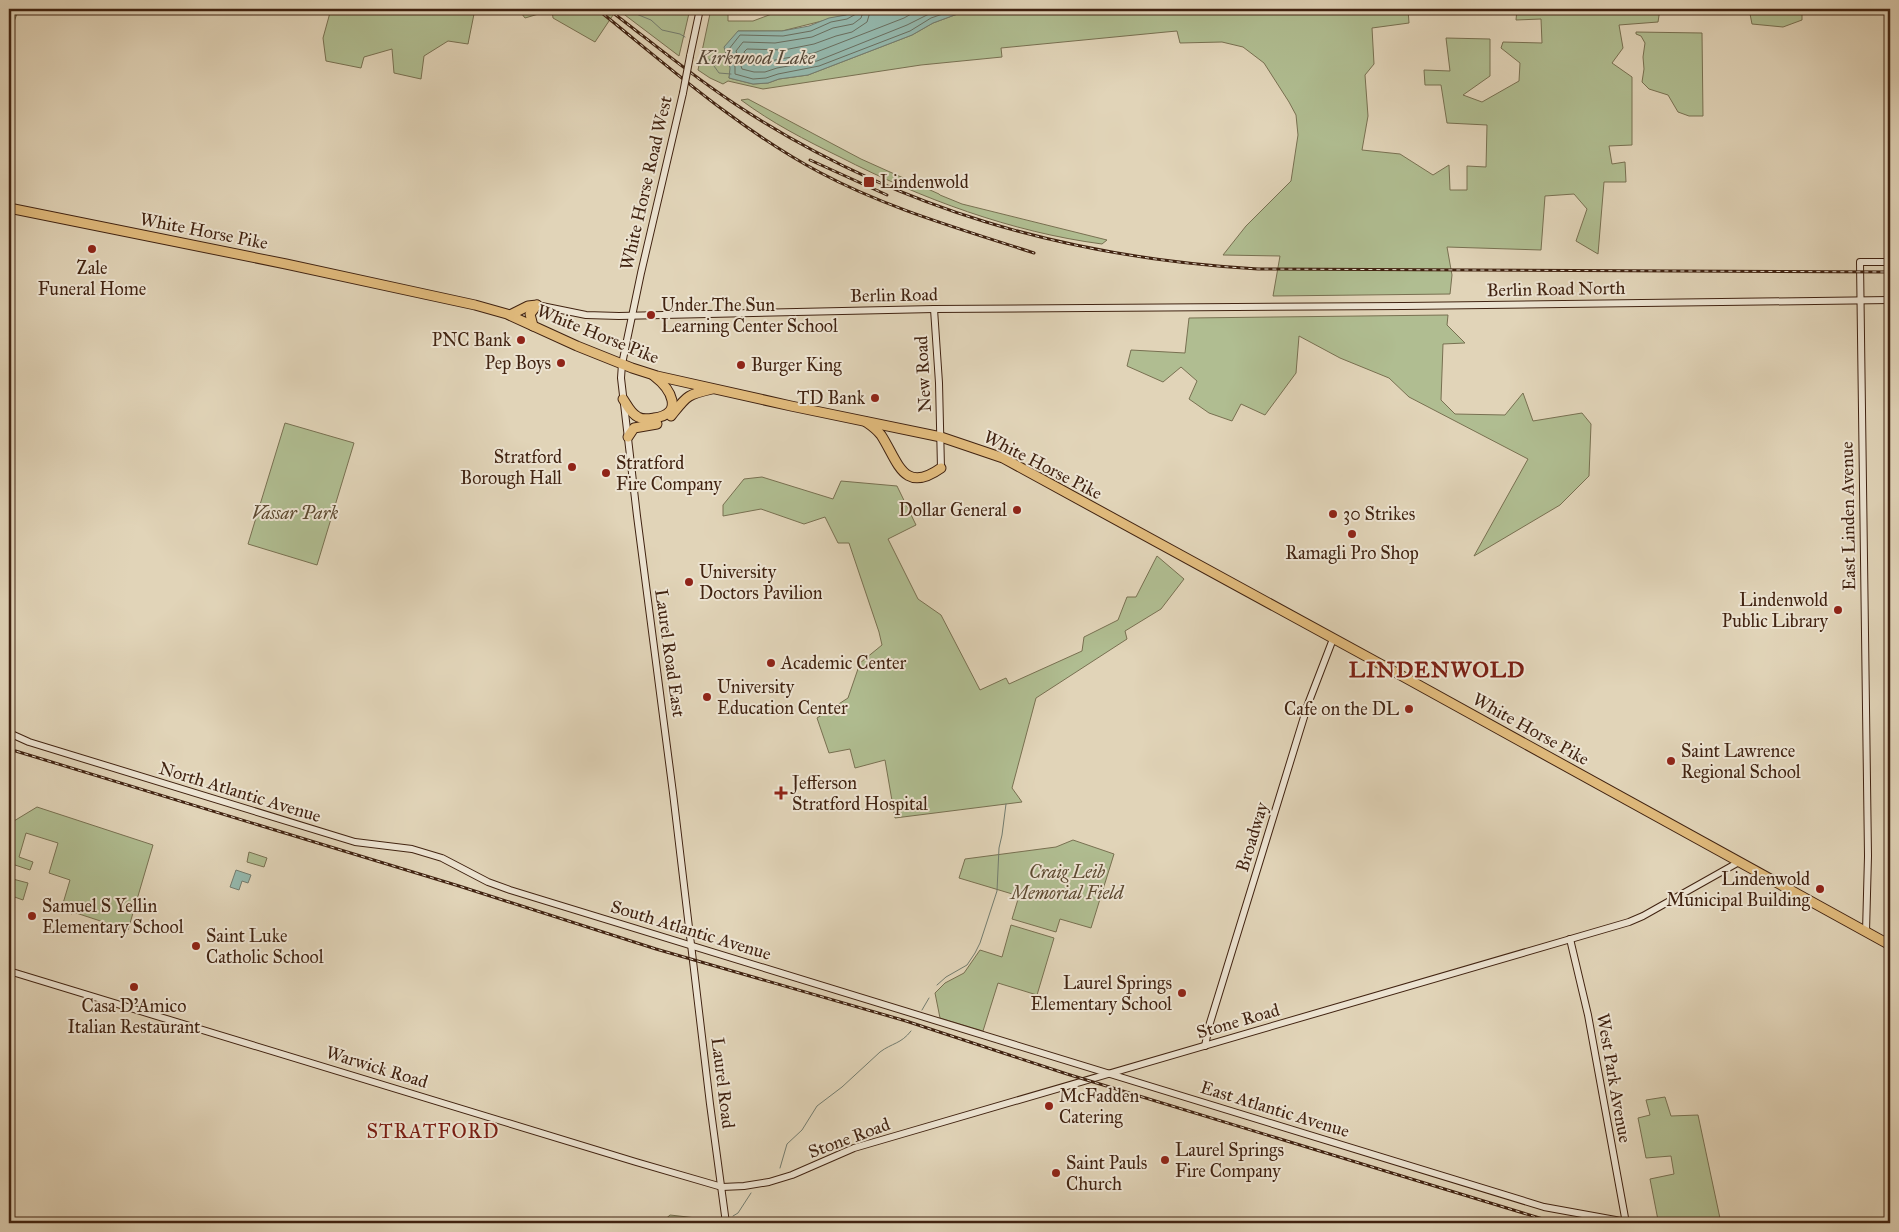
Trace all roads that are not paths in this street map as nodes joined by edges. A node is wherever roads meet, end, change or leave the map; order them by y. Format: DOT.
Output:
graph roads {
  1 [pos="700,9"];
  2 [pos="9,208"];
  3 [pos="1890,262"];
  4 [pos="1860,300"];
  5 [pos="1890,300"];
  6 [pos="537,305"];
  7 [pos="1254,307"];
  8 [pos="934,309"];
  9 [pos="510,315"];
  10 [pos="632,316"];
  11 [pos="533,326"];
  12 [pos="622,364"];
  13 [pos="650,373"];
  14 [pos="714,389"];
  15 [pos="623,399"];
  16 [pos="864,421"];
  17 [pos="628,437"];
  18 [pos="941,437"];
  19 [pos="941,468"];
  20 [pos="1333,638"];
  21 [pos="9,733"];
  22 [pos="1739,862"];
  23 [pos="465,869"];
  24 [pos="1866,932"];
  25 [pos="1570,939"];
  26 [pos="1890,945"];
  27 [pos="691,946"];
  28 [pos="9,971"];
  29 [pos="911,1013"];
  30 [pos="1205,1046"];
  31 [pos="1089,1067"];
  32 [pos="1111,1074"];
  33 [pos="1092,1080"];
  34 [pos="737,1186"];
  35 [pos="722,1187"];
  36 [pos="726,1223"];
  37 [pos="1628,1223"];
  1 -- 10 [label="street, White Horse Road West, bridge"];
  2 -- 9 [label="highway, White Horse Pike"];
  3 -- 4 [label="street, East Linden Avenue"];
  4 -- 5 [label="street, Berlin Road North"];
  4 -- 7 [label="street, Berlin Road North"];
  4 -- 24 [label="street, East Linden Avenue"];
  6 -- 9 [label="highway"];
  6 -- 10 [label="street, Berlin Road"];
  6 -- 11 [label="highway"];
  7 -- 8 [label="street, Berlin Road"];
  8 -- 10 [label="street, Berlin Road"];
  8 -- 18 [label="street, New Road"];
  9 -- 11 [label="highway, White Horse Pike"];
  10 -- 12 [label="street, White Horse Road West"];
  11 -- 12 [label="highway, White Horse Pike"];
  12 -- 13 [label="highway, White Horse Pike"];
  12 -- 15 [label="street, Laurel Road East"];
  13 -- 14 [label="highway, White Horse Pike"];
  13 -- 15 [label="highway"];
  14 -- 16 [label="highway, White Horse Pike"];
  14 -- 17 [label="highway"];
  15 -- 17 [label="street, Laurel Road East"];
  16 -- 18 [label="highway, White Horse Pike"];
  16 -- 19 [label="highway"];
  17 -- 27 [label="street, Laurel Road East"];
  18 -- 19 [label="street, New Road"];
  18 -- 20 [label="highway, White Horse Pike"];
  20 -- 22 [label="highway, White Horse Pike"];
  20 -- 30 [label="street, Broadway"];
  21 -- 23 [label="street, North Atlantic Avenue"];
  22 -- 24 [label="highway, White Horse Pike"];
  22 -- 25 [label="street, Stone Road"];
  23 -- 27 [label="street, South Atlantic Avenue"];
  24 -- 26 [label="highway, White Horse Pike"];
  25 -- 30 [label="street, Stone Road"];
  25 -- 37 [label="street, West Park Avenue"];
  27 -- 29 [label="street, South Atlantic Avenue"];
  27 -- 35 [label="street, Laurel Road"];
  28 -- 35 [label="street, Warwick Road"];
  29 -- 31 [label="street, East Atlantic Avenue"];
  30 -- 32 [label="street, Stone Road"];
  31 -- 32 [label="street, East Atlantic Avenue"];
  31 -- 33 [label="street"];
  32 -- 33 [label="street, Stone Road"];
  32 -- 37 [label="street, East Atlantic Avenue"];
  33 -- 34 [label="street, Stone Road"];
  34 -- 35 [label="street, Warwick Road"];
  35 -- 36 [label="street, Laurel Road"];
}
